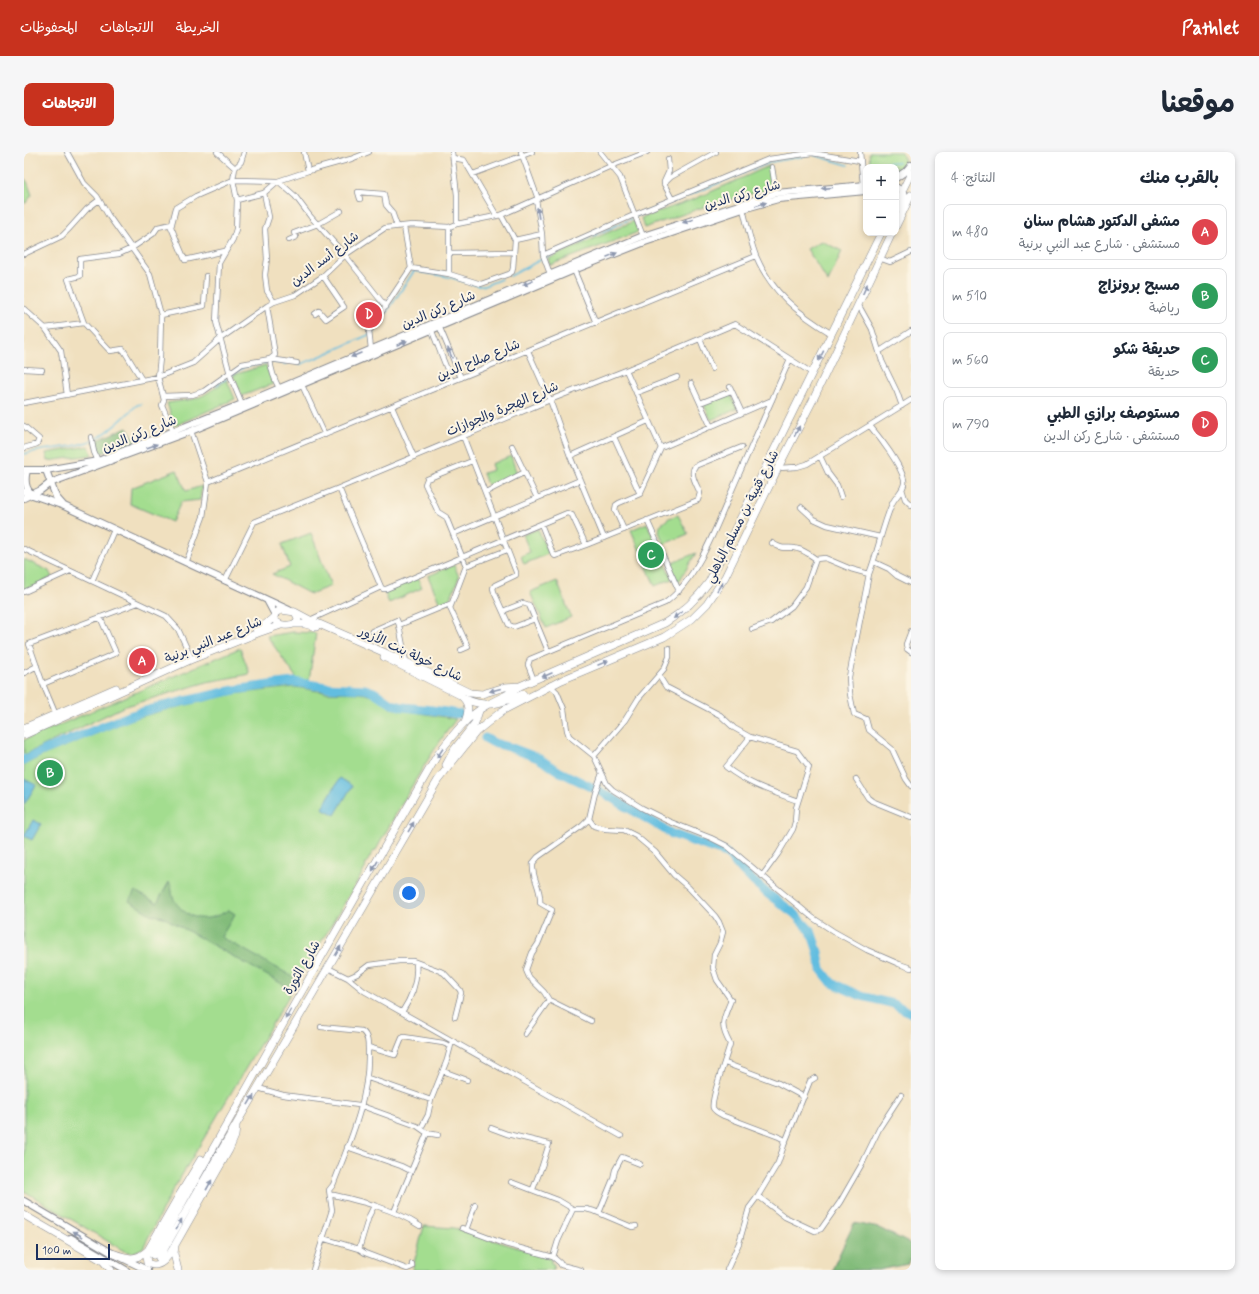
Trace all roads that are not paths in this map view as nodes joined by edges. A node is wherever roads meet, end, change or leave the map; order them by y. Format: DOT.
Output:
graph roads {
  1 [pos="68,152"];
  2 [pos="217,152"];
  3 [pos="244,152"];
  4 [pos="304,152"];
  5 [pos="369,152"];
  6 [pos="452,152"];
  7 [pos="532,152"];
  8 [pos="600,152"];
  9 [pos="647,152"];
  10 [pos="716,152"];
  11 [pos="860,152"];
  12 [pos="522,154"];
  13 [pos="453,158"];
  14 [pos="668,159"];
  15 [pos="771,163"];
  16 [pos="860,163"];
  17 [pos="911,165"];
  18 [pos="611,166"];
  19 [pos="235,168"];
  20 [pos="308,171"];
  21 [pos="911,173"];
  22 [pos="473,174"];
  23 [pos="899,176"];
  24 [pos="863,177"];
  25 [pos="233,180"];
  26 [pos="278,181"];
  27 [pos="664,184"];
  28 [pos="863,187"];
  29 [pos="863,187"];
  30 [pos="901,187"];
  31 [pos="776,193"];
  32 [pos="264,194"];
  33 [pos="911,195"];
  34 [pos="360,199"];
  35 [pos="537,199"];
  36 [pos="672,199"];
  37 [pos="99,200"];
  38 [pos="237,200"];
  39 [pos="897,200"];
  40 [pos="743,209"];
  41 [pos="341,211"];
  42 [pos="899,211"];
  43 [pos="499,215"];
  44 [pos="635,217"];
  45 [pos="899,220"];
  46 [pos="172,224"];
  47 [pos="318,224"];
  48 [pos="457,224"];
  49 [pos="397,226"];
  50 [pos="404,227"];
  51 [pos="449,227"];
  52 [pos="542,234"];
  53 [pos="643,236"];
  54 [pos="880,236"];
  55 [pos="890,236"];
  56 [pos="289,240"];
  57 [pos="515,240"];
  58 [pos="132,248"];
  59 [pos="225,251"];
  60 [pos="514,252"];
  61 [pos="911,252"];
  62 [pos="449,253"];
  63 [pos="24,254"];
  64 [pos="345,255"];
  65 [pos="756,256"];
  66 [pos="544,257"];
  67 [pos="879,258"];
  68 [pos="411,268"];
  69 [pos="574,270"];
  70 [pos="449,274"];
  71 [pos="550,274"];
  72 [pos="206,276"];
  73 [pos="323,276"];
  74 [pos="274,302"];
  75 [pos="858,304"];
  76 [pos="267,306"];
  77 [pos="386,307"];
  78 [pos="24,309"];
  79 [pos="315,314"];
  80 [pos="161,315"];
  81 [pos="84,323"];
  82 [pos="596,323"];
  83 [pos="45,328"];
  84 [pos="440,328"];
  85 [pos="432,331"];
  86 [pos="911,331"];
  87 [pos="832,334"];
  88 [pos="220,339"];
  89 [pos="700,339"];
  90 [pos="371,349"];
  91 [pos="528,351"];
  92 [pos="880,351"];
  93 [pos="790,359"];
  94 [pos="271,362"];
  95 [pos="297,363"];
  96 [pos="24,369"];
  97 [pos="42,370"];
  98 [pos="626,370"];
  99 [pos="712,370"];
  100 [pos="230,373"];
  101 [pos="812,373"];
  102 [pos="158,377"];
  103 [pos="677,377"];
  104 [pos="461,378"];
  105 [pos="142,380"];
  106 [pos="452,382"];
  107 [pos="692,383"];
  108 [pos="302,385"];
  109 [pos="279,388"];
  110 [pos="636,393"];
  111 [pos="66,395"];
  112 [pos="164,398"];
  113 [pos="550,400"];
  114 [pos="772,400"];
  115 [pos="911,400"];
  116 [pos="24,403"];
  117 [pos="700,403"];
  118 [pos="242,404"];
  119 [pos="902,406"];
  120 [pos="392,407"];
  121 [pos="742,412"];
  122 [pos="648,422"];
  123 [pos="24,426"];
  124 [pos="870,426"];
  125 [pos="711,427"];
  126 [pos="173,431"];
  127 [pos="191,431"];
  128 [pos="325,435"];
  129 [pos="463,436"];
  130 [pos="91,437"];
  131 [pos="614,437"];
  132 [pos="512,446"];
  133 [pos="742,447"];
  134 [pos="24,448"];
  135 [pos="661,448"];
  136 [pos="414,456"];
  137 [pos="570,456"];
  138 [pos="820,456"];
  139 [pos="98,461"];
  140 [pos="472,461"];
  141 [pos="778,468"];
  142 [pos="26,470"];
  143 [pos="46,470"];
  144 [pos="525,472"];
  145 [pos="580,480"];
  146 [pos="208,482"];
  147 [pos="50,483"];
  148 [pos="339,488"];
  149 [pos="902,490"];
  150 [pos="24,492"];
  151 [pos="486,492"];
  152 [pos="32,494"];
  153 [pos="640,494"];
  154 [pos="841,497"];
  155 [pos="24,498"];
  156 [pos="537,498"];
  157 [pos="911,505"];
  158 [pos="64,506"];
  159 [pos="801,507"];
  160 [pos="494,516"];
  161 [pos="647,520"];
  162 [pos="541,524"];
  163 [pos="114,530"];
  164 [pos="624,530"];
  165 [pos="453,534"];
  166 [pos="880,537"];
  167 [pos="604,538"];
  168 [pos="503,540"];
  169 [pos="772,543"];
  170 [pos="586,545"];
  171 [pos="24,549"];
  172 [pos="507,550"];
  173 [pos="463,557"];
  174 [pos="816,558"];
  175 [pos="186,562"];
  176 [pos="874,562"];
  177 [pos="466,566"];
  178 [pos="70,571"];
  179 [pos="869,574"];
  180 [pos="92,581"];
  181 [pos="225,581"];
  182 [pos="911,583"];
  183 [pos="381,587"];
  184 [pos="679,591"];
  185 [pos="24,592"];
  186 [pos="267,600"];
  187 [pos="138,603"];
  188 [pos="452,603"];
  189 [pos="502,611"];
  190 [pos="294,612"];
  191 [pos="274,616"];
  192 [pos="100,617"];
  193 [pos="535,619"];
  194 [pos="310,620"];
  195 [pos="295,624"];
  196 [pos="281,625"];
  197 [pos="399,625"];
  198 [pos="752,629"];
  199 [pos="372,631"];
  200 [pos="911,631"];
  201 [pos="669,648"];
  202 [pos="461,650"];
  203 [pos="548,651"];
  204 [pos="911,652"];
  205 [pos="190,655"];
  206 [pos="406,662"];
  207 [pos="37,666"];
  208 [pos="24,673"];
  209 [pos="579,673"];
  210 [pos="659,676"];
  211 [pos="534,680"];
  212 [pos="43,684"];
  213 [pos="520,686"];
  214 [pos="550,686"];
  215 [pos="467,696"];
  216 [pos="487,705"];
  217 [pos="478,707"];
  218 [pos="56,715"];
  219 [pos="492,717"];
  220 [pos="465,724"];
  221 [pos="24,728"];
  222 [pos="24,735"];
  223 [pos="750,737"];
  224 [pos="594,756"];
  225 [pos="602,773"];
  226 [pos="856,778"];
  227 [pos="438,780"];
  228 [pos="911,786"];
  229 [pos="798,801"];
  230 [pos="911,817"];
  231 [pos="589,819"];
  232 [pos="762,876"];
  233 [pos="416,963"];
  234 [pos="328,968"];
  235 [pos="911,968"];
  236 [pos="348,978"];
  237 [pos="549,1000"];
  238 [pos="402,1012"];
  239 [pos="455,1017"];
  240 [pos="591,1021"];
  241 [pos="321,1027"];
  242 [pos="525,1034"];
  243 [pos="452,1041"];
  244 [pos="450,1046"];
  245 [pos="368,1047"];
  246 [pos="725,1063"];
  247 [pos="444,1071"];
  248 [pos="368,1078"];
  249 [pos="815,1078"];
  250 [pos="467,1080"];
  251 [pos="258,1088"];
  252 [pos="901,1095"];
  253 [pos="804,1097"];
  254 [pos="432,1100"];
  255 [pos="362,1107"];
  256 [pos="237,1122"];
  257 [pos="421,1128"];
  258 [pos="492,1128"];
  259 [pos="427,1133"];
  260 [pos="438,1135"];
  261 [pos="621,1136"];
  262 [pos="784,1145"];
  263 [pos="347,1147"];
  264 [pos="640,1164"];
  265 [pos="411,1171"];
  266 [pos="511,1182"];
  267 [pos="533,1190"];
  268 [pos="330,1195"];
  269 [pos="758,1196"];
  270 [pos="24,1201"];
  271 [pos="475,1205"];
  272 [pos="374,1206"];
  273 [pos="573,1209"];
  274 [pos="24,1212"];
  275 [pos="394,1212"];
  276 [pos="599,1213"];
  277 [pos="24,1215"];
  278 [pos="420,1226"];
  279 [pos="636,1226"];
  280 [pos="322,1238"];
  281 [pos="175,1245"];
  282 [pos="359,1248"];
  283 [pos="112,1253"];
  284 [pos="153,1254"];
  285 [pos="553,1257"];
  286 [pos="412,1264"];
  287 [pos="560,1268"];
  288 [pos="111,1270"];
  289 [pos="126,1270"];
  290 [pos="147,1270"];
  291 [pos="178,1270"];
  292 [pos="313,1270"];
  293 [pos="581,1270"];
  294 [pos="727,1270"];
  1 -- 37 [label="street"];
  2 -- 19 [label="street"];
  3 -- 19 [label="street"];
  4 -- 20 [label="street"];
  5 -- 20 [label="street"];
  6 -- 13 [label="street"];
  7 -- 12 [label="street"];
  8 -- 18 [label="street"];
  9 -- 18 [label="street, شارع أسد الدين"];
  10 -- 27 [label="street"];
  11 -- 16 [label="street"];
  12 -- 22 [label="street"];
  12 -- 35 [label="street"];
  13 -- 22 [label="street"];
  13 -- 48 [label="street"];
  14 -- 27 [label="street"];
  15 -- 16 [label="street"];
  15 -- 31 [label="street"];
  15 -- 36 [label="street"];
  16 -- 24 [label="street"];
  17 -- 23 [label="main road"];
  18 -- 35 [label="street, شارع أسد الدين"];
  18 -- 44 [label="street"];
  19 -- 25 [label="street"];
  20 -- 26 [label="street"];
  21 -- 30 [label="main road"];
  22 -- 43 [label="street"];
  25 -- 26 [label="street"];
  25 -- 38 [label="street"];
  25 -- 46 [label="street"];
  26 -- 32 [label="street"];
  26 -- 47 [label="street"];
  27 -- 36 [label="street"];
  28 -- 31 [label="main road, شارع ركن الدين, one-way"];
  40 -- 29 [label="main road, شارع ركن الدين, one-way"];
  30 -- 39 [label="main road"];
  30 -- 42 [label="main road"];
  31 -- 53 [label="main road, شارع ركن الدين, one-way"];
  32 -- 38 [label="street"];
  32 -- 74 [label="street"];
  33 -- 45 [label="main road"];
  34 -- 49 [label="street"];
  35 -- 43 [label="street, شارع أسد الدين"];
  52 -- 35 [label="street, one-way"];
  36 -- 44 [label="street"];
  37 -- 58 [label="street"];
  37 -- 63 [label="street"];
  38 -- 59 [label="street"];
  40 -- 65 [label="street"];
  69 -- 40 [label="main road, شارع ركن الدين, one-way"];
  41 -- 47 [label="street"];
  43 -- 48 [label="street, شارع أسد الدين"];
  43 -- 57 [label="street"];
  44 -- 53 [label="street"];
  44 -- 66 [label="street"];
  46 -- 58 [label="street"];
  46 -- 59 [label="street"];
  47 -- 56 [label="street"];
  47 -- 64 [label="street"];
  48 -- 51 [label="street, شارع أسد الدين"];
  49 -- 50 [label="street, شارع أسد الدين"];
  49 -- 64 [label="street, شارع أسد الدين"];
  50 -- 51 [label="street, شارع أسد الدين"];
  50 -- 68 [label="street"];
  51 -- 62 [label="street"];
  52 -- 57 [label="street"];
  52 -- 66 [label="street"];
  53 -- 71 [label="main road, شارع ركن الدين"];
  54 -- 87 [label="main road, شارع قتيبة بن مسلم الباهلي"];
  55 -- 67 [label="main road, شارع قتيبة بن مسلم الباهلي"];
  57 -- 60 [label="street"];
  58 -- 80 [label="street"];
  58 -- 81 [label="street"];
  59 -- 88 [label="street"];
  60 -- 62 [label="street"];
  60 -- 70 [label="street"];
  61 -- 67 [label="street"];
  62 -- 70 [label="street"];
  64 -- 73 [label="street, شارع أسد الدين"];
  64 -- 77 [label="street"];
  65 -- 82 [label="street, شارع صلاح الدين"];
  65 -- 87 [label="street"];
  66 -- 71 [label="street"];
  75 -- 67 [label="main road, شارع قتيبة بن مسلم الباهلي, one-way"];
  68 -- 70 [label="street"];
  68 -- 77 [label="street"];
  69 -- 82 [label="street"];
  69 -- 84 [label="main road, شارع ركن الدين"];
  71 -- 90 [label="main road, شارع ركن الدين, one-way"];
  72 -- 80 [label="street"];
  73 -- 74 [label="street, شارع أسد الدين"];
  73 -- 79 [label="street"];
  74 -- 76 [label="street, شارع أسد الدين"];
  75 -- 92 [label="street"];
  141 -- 75 [label="main road, شارع قتيبة بن مسلم الباهلي, one-way"];
  76 -- 88 [label="street, شارع أسد الدين"];
  76 -- 94 [label="street"];
  77 -- 90 [label="street"];
  78 -- 83 [label="street"];
  80 -- 102 [label="street"];
  81 -- 83 [label="street"];
  81 -- 105 [label="street"];
  82 -- 91 [label="street, شارع صلاح الدين"];
  83 -- 111 [label="street"];
  84 -- 85 [label="main road, شارع ركن الدين"];
  104 -- 84 [label="street, one-way"];
  85 -- 106 [label="street"];
  108 -- 85 [label="main road, شارع ركن الدين, one-way"];
  86 -- 92 [label="street"];
  87 -- 101 [label="main road, شارع قتيبة بن مسلم الباهلي, one-way"];
  88 -- 100 [label="street"];
  88 -- 102 [label="street, شارع أسد الدين"];
  89 -- 93 [label="street, شارع الهجرة والجوازات"];
  89 -- 98 [label="street, شارع الهجرة والجوازات"];
  89 -- 99 [label="street"];
  90 -- 109 [label="main road, شارع ركن الدين, one-way"];
  91 -- 104 [label="street, شارع صلاح الدين"];
  91 -- 113 [label="street"];
  92 -- 119 [label="street"];
  93 -- 101 [label="street, شارع الهجرة والجوازات"];
  93 -- 114 [label="street"];
  94 -- 95 [label="street"];
  94 -- 100 [label="street"];
  94 -- 109 [label="street"];
  96 -- 97 [label="street"];
  98 -- 110 [label="street"];
  98 -- 113 [label="street, شارع الهجرة والجوازات"];
  100 -- 112 [label="street"];
  100 -- 118 [label="street"];
  101 -- 211 [label="main road, شارع قتيبة بن مسلم الباهلي, one-way"];
  102 -- 105 [label="street, شارع أسد الدين"];
  102 -- 112 [label="street"];
  103 -- 110 [label="street"];
  104 -- 106 [label="street, شارع صلاح الدين"];
  105 -- 111 [label="street, شارع أسد الدين"];
  106 -- 120 [label="street, شارع صلاح الدين"];
  107 -- 117 [label="street"];
  108 -- 127 [label="main road, شارع ركن الدين"];
  108 -- 128 [label="street"];
  109 -- 118 [label="main road, شارع ركن الدين"];
  110 -- 122 [label="street"];
  111 -- 116 [label="street, شارع أسد الدين"];
  112 -- 126 [label="street"];
  113 -- 129 [label="street, شارع الهجرة والجوازات"];
  113 -- 137 [label="street"];
  114 -- 121 [label="street"];
  114 -- 184 [label="street"];
  115 -- 119 [label="street"];
  117 -- 121 [label="street"];
  117 -- 125 [label="street"];
  118 -- 126 [label="main road, شارع ركن الدين"];
  119 -- 124 [label="street"];
  120 -- 128 [label="street, شارع صلاح الدين"];
  120 -- 136 [label="street"];
  121 -- 125 [label="street"];
  122 -- 131 [label="street"];
  122 -- 135 [label="street"];
  123 -- 134 [label="street"];
  124 -- 138 [label="street"];
  124 -- 149 [label="street"];
  125 -- 135 [label="street"];
  126 -- 139 [label="main road, شارع ركن الدين"];
  127 -- 146 [label="street"];
  147 -- 127 [label="main road, شارع ركن الدين, one-way"];
  128 -- 146 [label="street, شارع صلاح الدين"];
  129 -- 136 [label="street, شارع الهجرة والجوازات"];
  129 -- 140 [label="street"];
  130 -- 139 [label="street"];
  131 -- 137 [label="street"];
  131 -- 153 [label="street"];
  132 -- 144 [label="street"];
  133 -- 161 [label="street"];
  135 -- 153 [label="street"];
  136 -- 148 [label="street, شارع الهجرة والجوازات"];
  137 -- 145 [label="street"];
  138 -- 141 [label="street"];
  138 -- 154 [label="street"];
  139 -- 143 [label="main road, شارع ركن الدين"];
  140 -- 151 [label="street"];
  140 -- 165 [label="street"];
  209 -- 141 [label="main road, شارع قتيبة بن مسلم الباهلي, one-way"];
  142 -- 143 [label="main road, شارع ركن الدين"];
  142 -- 152 [label="main road"];
  143 -- 147 [label="main road"];
  144 -- 151 [label="street"];
  144 -- 156 [label="street"];
  145 -- 156 [label="street"];
  145 -- 167 [label="street"];
  146 -- 175 [label="street"];
  147 -- 152 [label="main road"];
  147 -- 158 [label="main road"];
  148 -- 181 [label="street, شارع الهجرة والجوازات"];
  148 -- 183 [label="street"];
  149 -- 157 [label="street"];
  149 -- 166 [label="street"];
  150 -- 152 [label="main road"];
  151 -- 160 [label="street"];
  152 -- 155 [label="main road"];
  152 -- 158 [label="main road"];
  153 -- 164 [label="street"];
  156 -- 160 [label="street"];
  158 -- 163 [label="main road"];
  159 -- 166 [label="street"];
  160 -- 165 [label="street"];
  160 -- 168 [label="street"];
  161 -- 164 [label="street"];
  161 -- 184 [label="street"];
  162 -- 168 [label="street"];
  162 -- 170 [label="street"];
  162 -- 170 [label="street"];
  163 -- 175 [label="main road"];
  163 -- 180 [label="street"];
  164 -- 167 [label="street"];
  165 -- 173 [label="street"];
  166 -- 176 [label="street"];
  167 -- 170 [label="street"];
  168 -- 172 [label="street"];
  168 -- 173 [label="street"];
  169 -- 174 [label="street"];
  171 -- 178 [label="street"];
  172 -- 177 [label="street"];
  172 -- 189 [label="street"];
  173 -- 177 [label="street"];
  173 -- 183 [label="street"];
  174 -- 179 [label="street"];
  174 -- 198 [label="street"];
  175 -- 181 [label="main road"];
  176 -- 179 [label="street"];
  176 -- 182 [label="street"];
  177 -- 188 [label="street"];
  178 -- 180 [label="street"];
  178 -- 185 [label="street"];
  179 -- 228 [label="street"];
  180 -- 187 [label="street"];
  181 -- 186 [label="main road"];
  183 -- 194 [label="street"];
  184 -- 203 [label="street"];
  186 -- 190 [label="main road"];
  186 -- 191 [label="main road"];
  187 -- 192 [label="street"];
  187 -- 205 [label="street"];
  188 -- 197 [label="street"];
  188 -- 202 [label="street"];
  189 -- 193 [label="street"];
  189 -- 193 [label="street"];
  190 -- 191 [label="main road"];
  190 -- 194 [label="main road, شارع خولة بنت الأزور"];
  190 -- 195 [label="main road"];
  191 -- 196 [label="main road"];
  191 -- 205 [label="main road, شارع عبد النبي برنية"];
  192 -- 207 [label="street"];
  192 -- 212 [label="street"];
  193 -- 203 [label="street"];
  194 -- 206 [label="main road, شارع خولة بنت الأزور"];
  195 -- 196 [label="main road"];
  195 -- 215 [label="main road, شارع خولة بنت الأزور"];
  196 -- 222 [label="main road, شارع عبد النبي برنية"];
  197 -- 199 [label="street"];
  197 -- 206 [label="street"];
  200 -- 204 [label="street"];
  201 -- 210 [label="street"];
  203 -- 211 [label="street"];
  205 -- 218 [label="main road, شارع عبد النبي برنية"];
  206 -- 215 [label="main road, شارع خولة بنت الأزور"];
  207 -- 208 [label="street"];
  207 -- 212 [label="street"];
  209 -- 214 [label="main road, شارع قتيبة بن مسلم الباهلي"];
  209 -- 216 [label="main road"];
  210 -- 223 [label="street"];
  210 -- 224 [label="street"];
  211 -- 213 [label="main road, شارع قتيبة بن مسلم الباهلي"];
  212 -- 218 [label="street"];
  213 -- 215 [label="main road, شارع خولة بنت الأزور, one-way"];
  213 -- 216 [label="main road, شارع قتيبة بن مسلم الباهلي"];
  214 -- 219 [label="main road, شارع قتيبة بن مسلم الباهلي"];
  214 -- 224 [label="street"];
  215 -- 217 [label="main road"];
  215 -- 220 [label="main road, شارع خولة بنت الأزور"];
  216 -- 217 [label="main road"];
  217 -- 220 [label="main road, شارع الثورة"];
  217 -- 227 [label="main road"];
  218 -- 221 [label="main road, شارع عبد النبي برنية"];
  219 -- 227 [label="main road, شارع الثورة"];
  220 -- 284 [label="main road, شارع الثورة, one-way"];
  223 -- 229 [label="street"];
  223 -- 229 [label="street"];
  224 -- 225 [label="street"];
  225 -- 231 [label="street"];
  225 -- 232 [label="street"];
  226 -- 230 [label="street"];
  234 -- 227 [label="main road, شارع الثورة, one-way"];
  229 -- 232 [label="street"];
  231 -- 237 [label="street"];
  231 -- 246 [label="street"];
  232 -- 235 [label="street"];
  233 -- 236 [label="street"];
  233 -- 238 [label="street"];
  233 -- 239 [label="street"];
  234 -- 236 [label="street"];
  234 -- 251 [label="main road, شارع الثورة"];
  236 -- 238 [label="street"];
  237 -- 240 [label="street"];
  237 -- 242 [label="street"];
  238 -- 243 [label="street"];
  241 -- 245 [label="street"];
  243 -- 244 [label="street"];
  243 -- 261 [label="street"];
  244 -- 245 [label="street"];
  244 -- 247 [label="street"];
  245 -- 248 [label="street"];
  246 -- 253 [label="street"];
  246 -- 262 [label="street"];
  247 -- 250 [label="street"];
  247 -- 254 [label="street"];
  248 -- 254 [label="street"];
  248 -- 255 [label="street"];
  249 -- 253 [label="street"];
  251 -- 255 [label="street"];
  256 -- 251 [label="main road, شارع الثورة, one-way"];
  252 -- 269 [label="street"];
  253 -- 262 [label="street"];
  254 -- 257 [label="street"];
  255 -- 257 [label="street"];
  255 -- 263 [label="street"];
  281 -- 256 [label="main road, one-way"];
  284 -- 256 [label="main road, شارع الثورة, one-way"];
  257 -- 259 [label="street"];
  258 -- 267 [label="street"];
  259 -- 260 [label="street"];
  259 -- 265 [label="street"];
  262 -- 269 [label="street"];
  263 -- 265 [label="street"];
  263 -- 268 [label="street"];
  264 -- 276 [label="street"];
  265 -- 275 [label="street"];
  266 -- 267 [label="street"];
  267 -- 273 [label="street"];
  268 -- 272 [label="street"];
  268 -- 280 [label="street"];
  269 -- 294 [label="street"];
  283 -- 270 [label="main road, one-way"];
  271 -- 285 [label="street"];
  272 -- 275 [label="street"];
  272 -- 282 [label="street"];
  273 -- 276 [label="street"];
  273 -- 285 [label="street"];
  274 -- 289 [label="main road"];
  275 -- 278 [label="street"];
  276 -- 279 [label="street"];
  277 -- 288 [label="main road"];
  280 -- 282 [label="street"];
  280 -- 292 [label="street"];
  281 -- 284 [label="main road"];
  281 -- 291 [label="main road"];
  282 -- 286 [label="street"];
  283 -- 284 [label="main road"];
  283 -- 290 [label="main road"];
  285 -- 287 [label="street"];
  287 -- 293 [label="street"];
}
